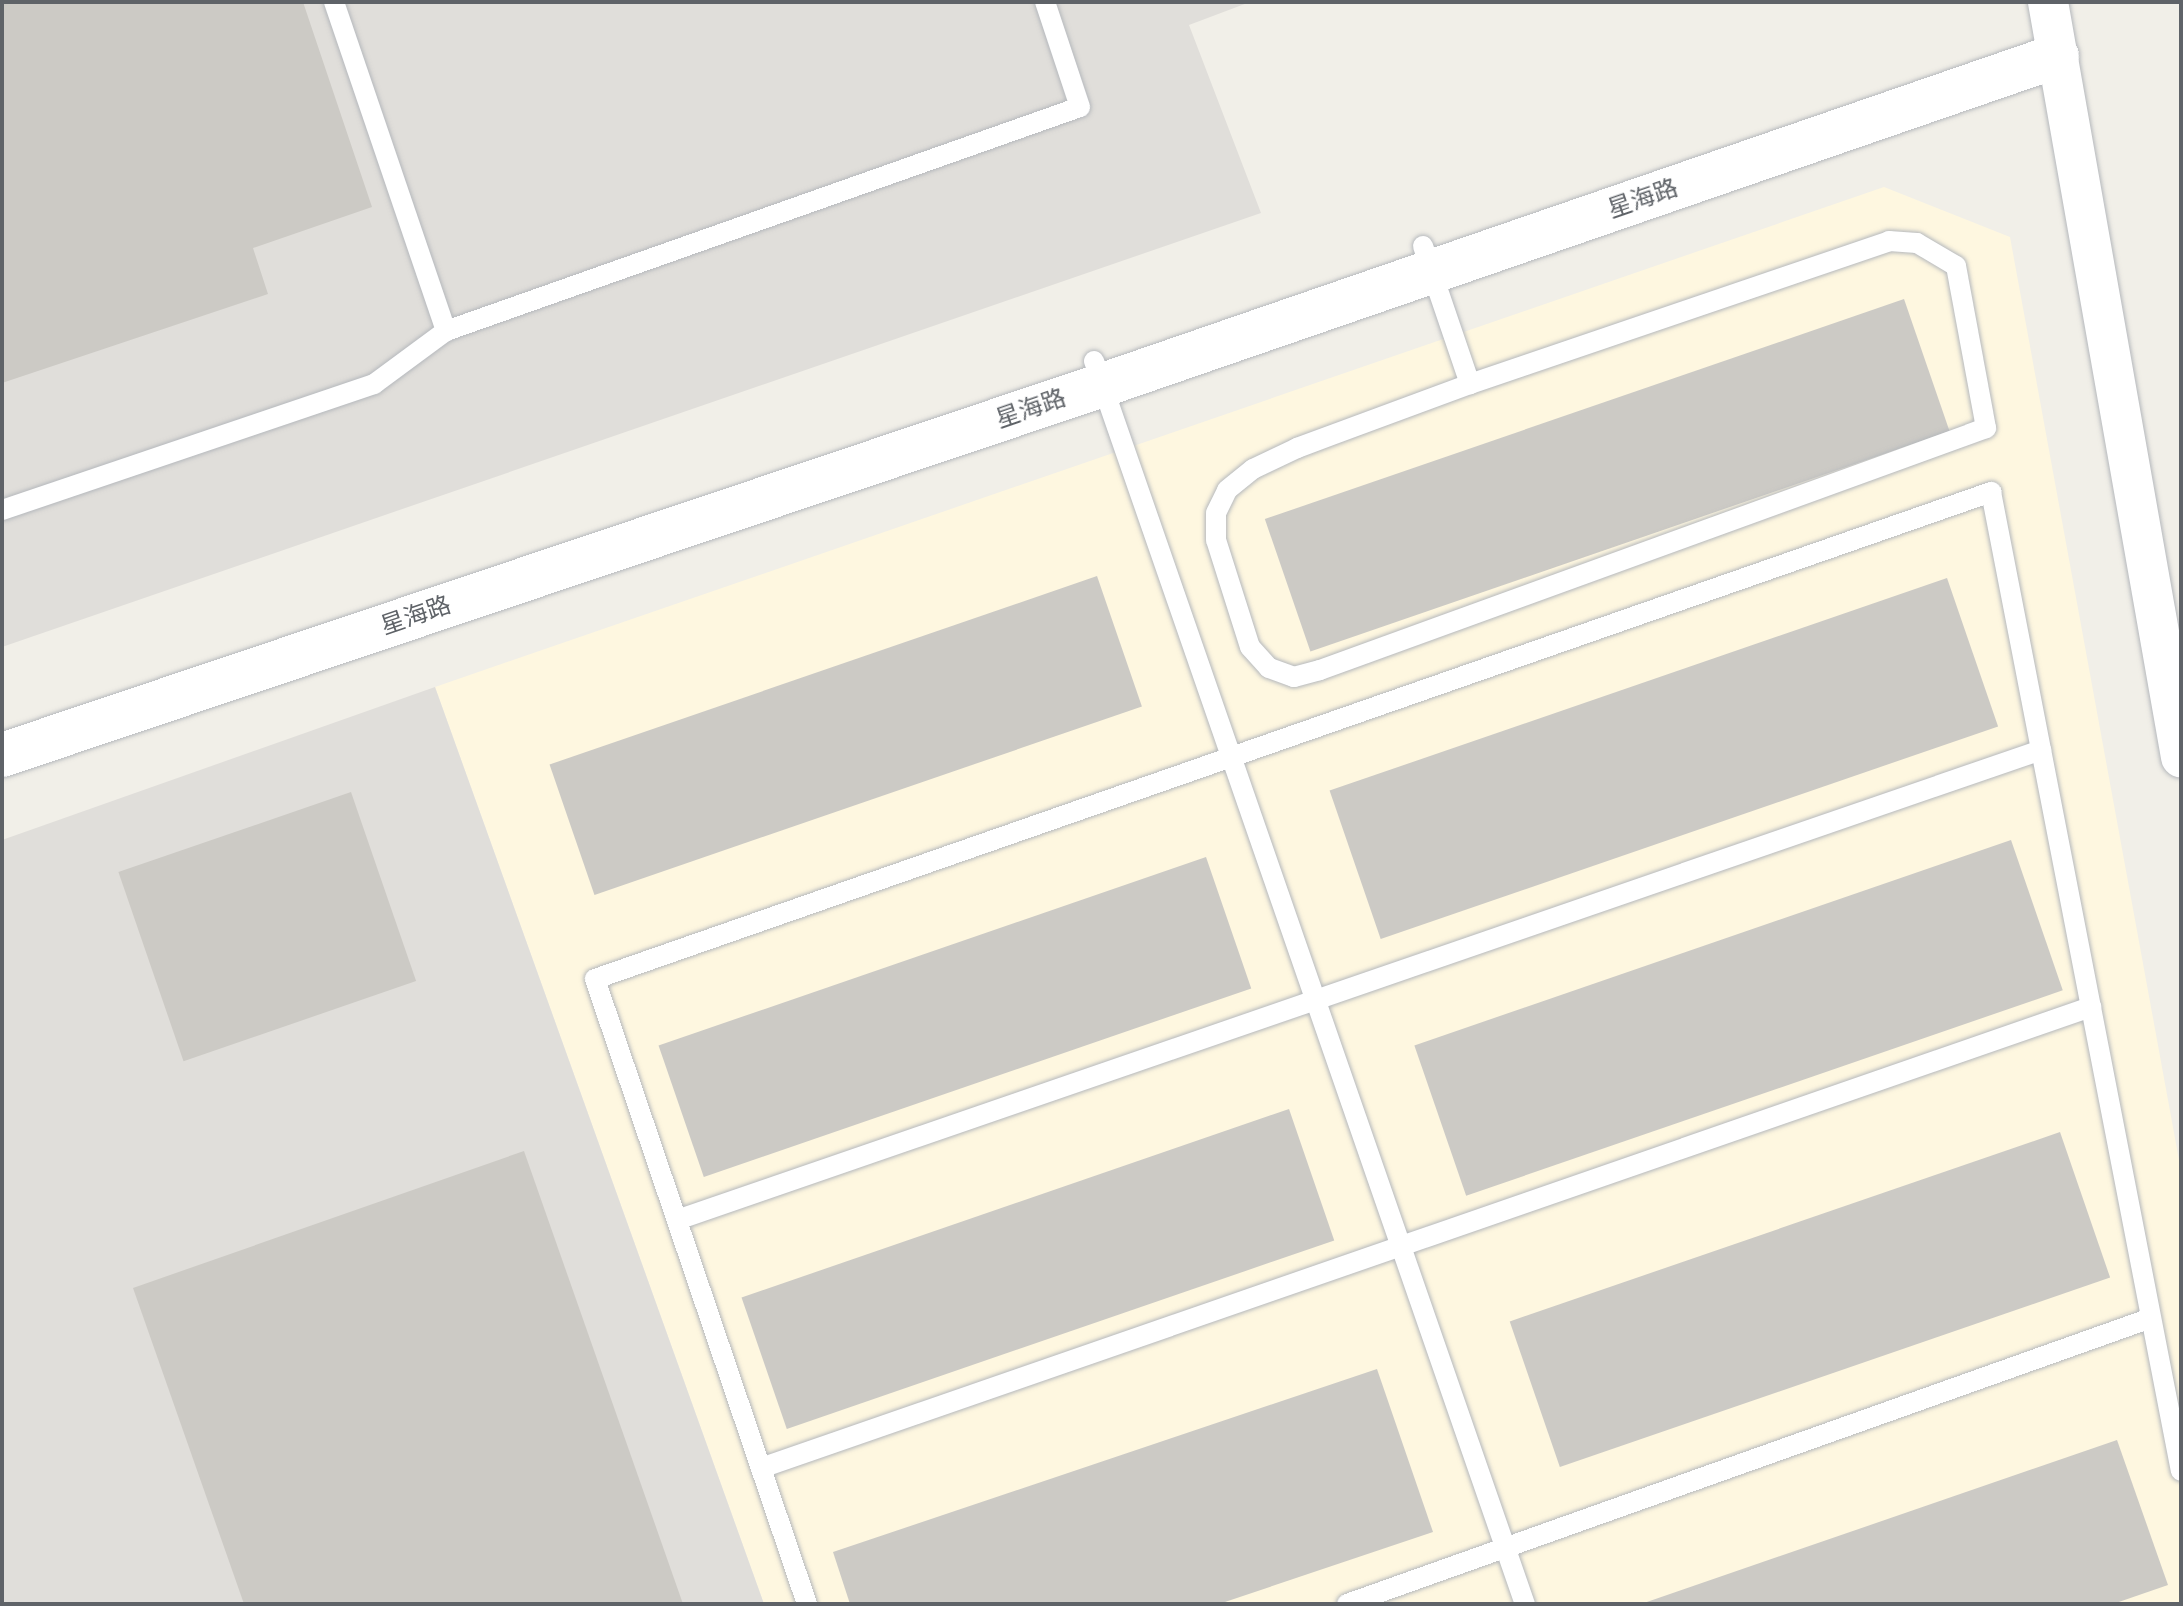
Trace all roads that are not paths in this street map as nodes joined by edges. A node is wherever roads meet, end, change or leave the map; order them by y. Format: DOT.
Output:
graph roads {
  1 [pos="334,2"];
  2 [pos="1045,2"];
  3 [pos="2052,28"];
  4 [pos="1427,259"];
  5 [pos="446,331"];
  6 [pos="1098,373"];
  7 [pos="1470,384"];
  8 [pos="2,510"];
  9 [pos="2,726"];
  10 [pos="2041,750"];
  11 [pos="2,755"];
  12 [pos="1231,757"];
  13 [pos="2181,757"];
  14 [pos="1315,1001"];
  15 [pos="2091,1007"];
  16 [pos="677,1220"];
  17 [pos="1402,1249"];
  18 [pos="2151,1318"];
  19 [pos="761,1468"];
  20 [pos="2181,1471"];
  21 [pos="1506,1550"];
  22 [pos="807,1604"];
  23 [pos="1347,1604"];
  24 [pos="1525,1604"];
  1 -- 5 [label="lane"];
  2 -- 5 [label="lane"];
  3 -- 4 [label="street, 星海路"];
  3 -- 13 [label="street"];
  4 -- 6 [label="street, 星海路"];
  4 -- 7 [label="lane"];
  5 -- 8 [label="lane"];
  6 -- 9 [label="street, 星海路"];
  6 -- 11 [label="street, 星海路"];
  6 -- 12 [label="lane"];
  7 -- 7 [label="lane"];
  10 -- 12 [label="lane"];
  10 -- 14 [label="lane"];
  10 -- 15 [label="lane"];
  12 -- 14 [label="lane"];
  12 -- 16 [label="lane"];
  14 -- 16 [label="lane"];
  14 -- 17 [label="lane"];
  15 -- 17 [label="lane"];
  15 -- 18 [label="lane"];
  16 -- 19 [label="lane"];
  17 -- 19 [label="lane"];
  17 -- 21 [label="lane"];
  18 -- 20 [label="lane"];
  18 -- 21 [label="lane"];
  19 -- 22 [label="lane"];
  21 -- 23 [label="lane"];
  21 -- 24 [label="lane"];
}
